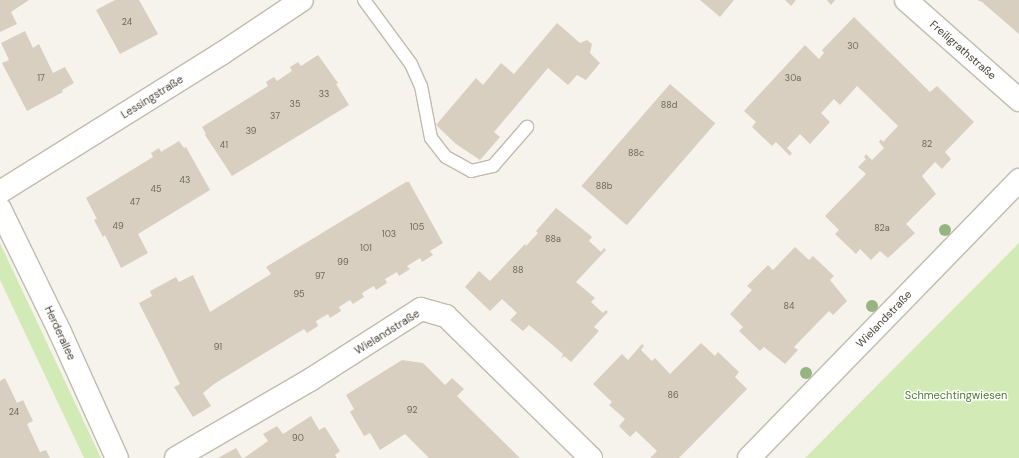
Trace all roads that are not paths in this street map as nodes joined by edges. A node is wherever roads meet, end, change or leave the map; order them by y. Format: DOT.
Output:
graph roads {
  1 [pos="302,0"];
  2 [pos="364,0"];
  3 [pos="906,0"];
  4 [pos="1019,100"];
  5 [pos="527,126"];
  6 [pos="1019,180"];
  7 [pos="0,192"];
  8 [pos="0,209"];
  9 [pos="117,458"];
  10 [pos="176,458"];
  11 [pos="591,458"];
  12 [pos="749,458"];
  1 -- 7 [label="street, Lessingstraße"];
  2 -- 5 [label="lane"];
  3 -- 4 [label="street, Freiligrathstraße"];
  6 -- 12 [label="street, Wielandstraße"];
  8 -- 9 [label="street, Herderallee"];
  10 -- 11 [label="street, Wielandstraße"];
}
